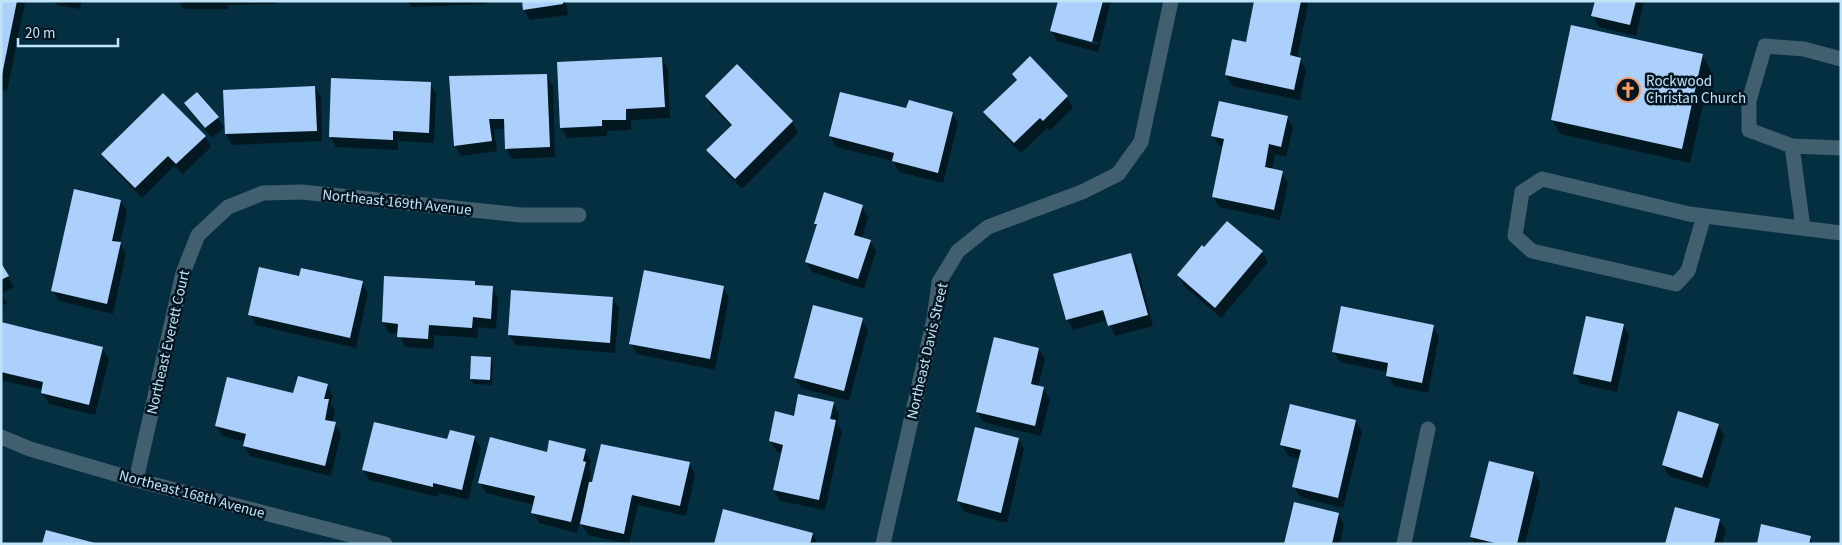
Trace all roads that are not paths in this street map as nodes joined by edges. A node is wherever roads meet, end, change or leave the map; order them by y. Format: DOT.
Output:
graph roads {
  1 [pos="1171,1"];
  2 [pos="1841,59"];
  3 [pos="1792,146"];
  4 [pos="1841,148"];
  5 [pos="220,213"];
  6 [pos="579,215"];
  7 [pos="1704,216"];
  8 [pos="1803,228"];
  9 [pos="1841,233"];
  10 [pos="1428,429"];
  11 [pos="1,437"];
  12 [pos="136,480"];
  13 [pos="385,544"];
  14 [pos="883,544"];
  15 [pos="1404,544"];
  1 -- 14 [label="street, Northeast Davis Street"];
  2 -- 3 [label="street"];
  3 -- 4 [label="street"];
  3 -- 8 [label="street"];
  5 -- 6 [label="street, Northeast 169th Avenue"];
  5 -- 12 [label="street, Northeast Everett Court"];
  7 -- 7 [label="street"];
  7 -- 8 [label="street"];
  8 -- 9 [label="street"];
  10 -- 15 [label="street"];
  11 -- 12 [label="street, Northeast 168th Avenue"];
  12 -- 13 [label="street, Northeast 168th Avenue"];
}
